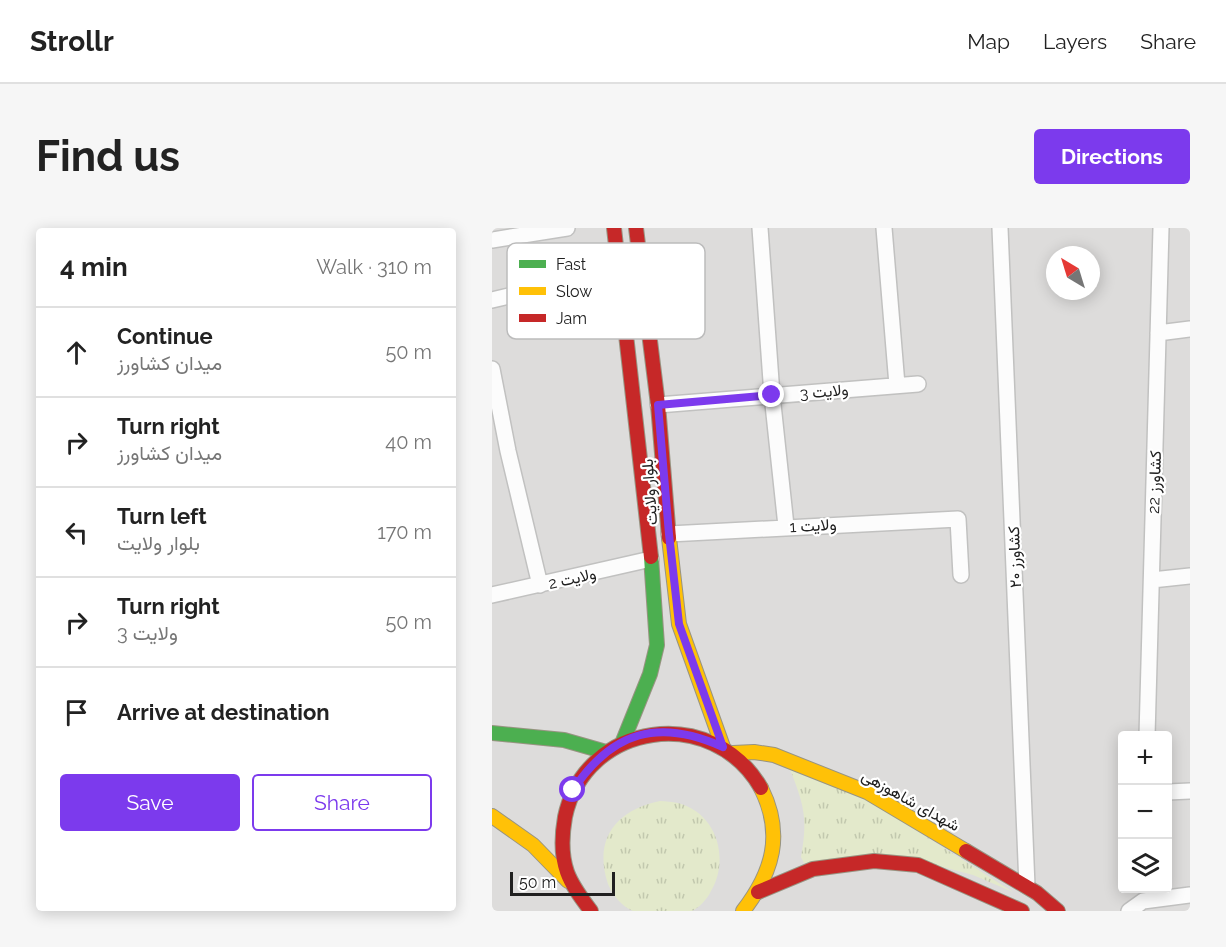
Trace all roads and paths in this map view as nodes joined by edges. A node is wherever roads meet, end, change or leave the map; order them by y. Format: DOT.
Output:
graph roads {
  1 [pos="567,228"];
  2 [pos="614,228"];
  3 [pos="636,228"];
  4 [pos="760,228"];
  5 [pos="884,228"];
  6 [pos="1000,228"];
  7 [pos="1161,228"];
  8 [pos="492,240"];
  9 [pos="615,243"];
  10 [pos="638,243"];
  11 [pos="507,296"];
  12 [pos="492,300"];
  13 [pos="1190,329"];
  14 [pos="1158,333"];
  15 [pos="626,339"];
  16 [pos="649,339"];
  17 [pos="492,369"];
  18 [pos="918,384"];
  19 [pos="897,385"];
  20 [pos="772,395"];
  21 [pos="658,405"];
  22 [pos="786,526"];
  23 [pos="669,534"];
  24 [pos="651,559"];
  25 [pos="960,575"];
  26 [pos="1190,576"];
  27 [pos="1152,580"];
  28 [pos="540,585"];
  29 [pos="492,595"];
  30 [pos="1148,731"];
  31 [pos="492,733"];
  32 [pos="623,741"];
  33 [pos="728,750"];
  34 [pos="606,752"];
  35 [pos="1190,791"];
  36 [pos="1172,792"];
  37 [pos="492,816"];
  38 [pos="1027,886"];
  39 [pos="574,888"];
  40 [pos="758,892"];
  41 [pos="1143,895"];
  42 [pos="1190,895"];
  43 [pos="591,911"];
  44 [pos="743,911"];
  45 [pos="1022,911"];
  46 [pos="1058,911"];
  47 [pos="1129,911"];
  1 -- 8 [label="street"];
  2 -- 9 [label="main road, بلوار ولایت"];
  3 -- 10 [label="main road, بلوار ولایت"];
  4 -- 20 [label="street"];
  5 -- 19 [label="street"];
  6 -- 38 [label="street, کشاورز ۲۰"];
  7 -- 14 [label="street, کشاورز 22"];
  11 -- 12 [label="street"];
  13 -- 14 [label="street"];
  14 -- 27 [label="street, کشاورز 22"];
  15 -- 24 [label="main road, بلوار ولایت"];
  16 -- 21 [label="main road, بلوار ولایت"];
  17 -- 28 [label="street"];
  18 -- 19 [label="street, ولایت 3"];
  19 -- 20 [label="street, ولایت 3"];
  20 -- 21 [label="street, ولایت 3"];
  20 -- 22 [label="street"];
  21 -- 23 [label="main road, بلوار ولایت"];
  22 -- 23 [label="street, ولایت 1"];
  22 -- 25 [label="street, ولایت 1"];
  23 -- 33 [label="main road, بلوار ولایت"];
  24 -- 28 [label="street, ولایت 2"];
  24 -- 32 [label="main road, بلوار ولایت"];
  26 -- 27 [label="street"];
  27 -- 30 [label="street, کشاورز 22"];
  28 -- 29 [label="street, ولایت 2"];
  31 -- 34 [label="main road"];
  32 -- 33 [label="main road"];
  32 -- 34 [label="main road"];
  33 -- 38 [label="main road, شهدای شاهوزهی"];
  33 -- 40 [label="main road"];
  34 -- 39 [label="main road"];
  35 -- 36 [label="street"];
  37 -- 39 [label="main road"];
  38 -- 46 [label="main road, شهدای شاهوزهی"];
  39 -- 43 [label="main road"];
  40 -- 44 [label="main road"];
  40 -- 45 [label="main road"];
  41 -- 42 [label="street"];
  41 -- 47 [label="street"];
}
